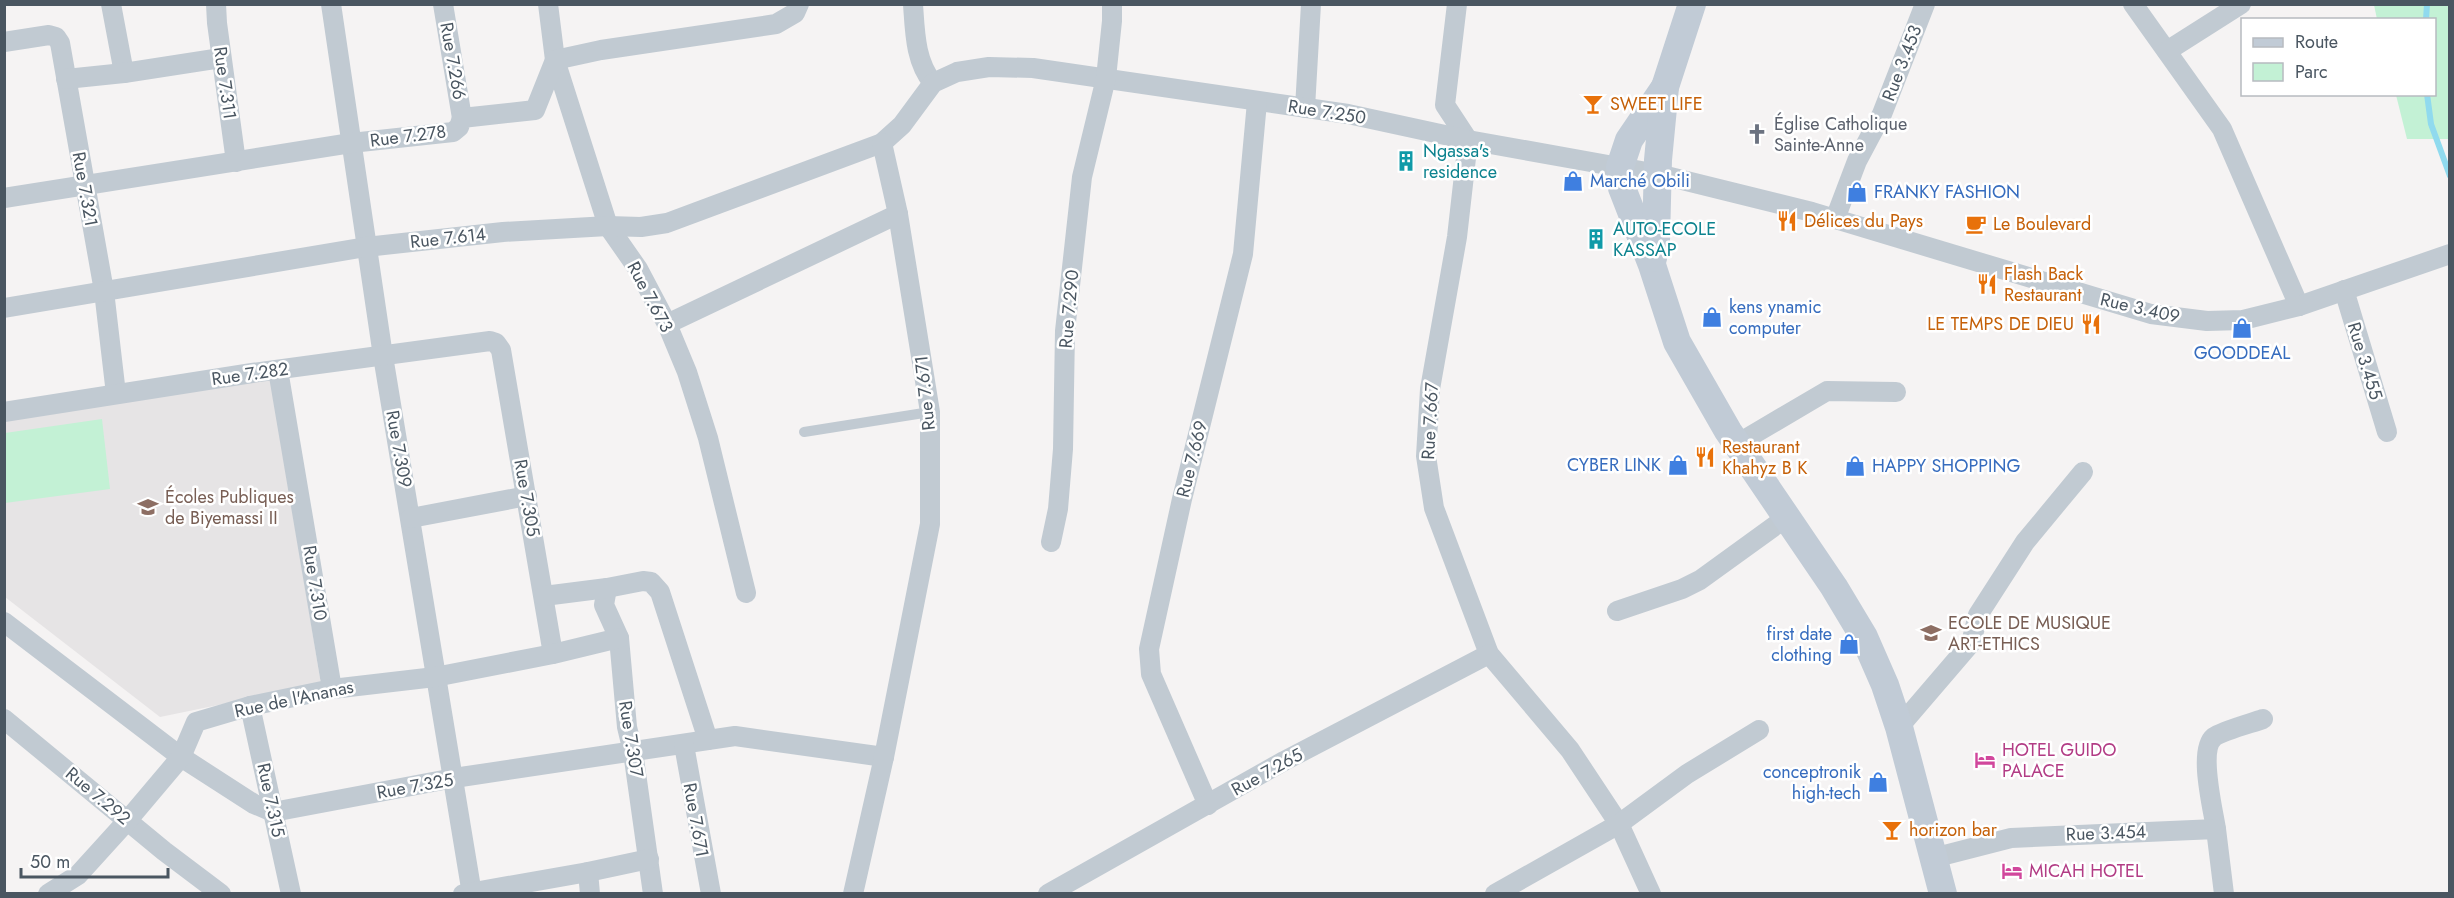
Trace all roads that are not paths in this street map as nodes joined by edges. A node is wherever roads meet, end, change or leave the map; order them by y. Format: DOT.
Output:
graph roads {
  1 [pos="111,4"];
  2 [pos="331,4"];
  3 [pos="443,4"];
  4 [pos="548,4"];
  5 [pos="799,4"];
  6 [pos="913,4"];
  7 [pos="1112,4"];
  8 [pos="1311,4"];
  9 [pos="1457,4"];
  10 [pos="1692,4"];
  11 [pos="1925,4"];
  12 [pos="2133,4"];
  13 [pos="2241,4"];
  14 [pos="222,7"];
  15 [pos="4,42"];
  16 [pos="2167,51"];
  17 [pos="221,58"];
  18 [pos="555,60"];
  19 [pos="124,74"];
  20 [pos="1106,78"];
  21 [pos="66,79"];
  22 [pos="933,83"];
  23 [pos="1665,87"];
  24 [pos="1257,102"];
  25 [pos="1305,108"];
  26 [pos="462,118"];
  27 [pos="1467,140"];
  28 [pos="351,143"];
  29 [pos="882,143"];
  30 [pos="236,162"];
  31 [pos="1620,167"];
  32 [pos="1658,174"];
  33 [pos="85,185"];
  34 [pos="4,198"];
  35 [pos="898,214"];
  36 [pos="1834,219"];
  37 [pos="608,226"];
  38 [pos="366,247"];
  39 [pos="2450,254"];
  40 [pos="1653,265"];
  41 [pos="2344,290"];
  42 [pos="104,291"];
  43 [pos="2299,306"];
  44 [pos="4,308"];
  45 [pos="667,324"];
  46 [pos="496,343"];
  47 [pos="383,356"];
  48 [pos="278,370"];
  49 [pos="1896,392"];
  50 [pos="116,393"];
  51 [pos="4,412"];
  52 [pos="930,412"];
  53 [pos="804,432"];
  54 [pos="2387,432"];
  55 [pos="1737,444"];
  56 [pos="2083,472"];
  57 [pos="527,496"];
  58 [pos="411,518"];
  59 [pos="1787,518"];
  60 [pos="1051,542"];
  61 [pos="607,588"];
  62 [pos="746,593"];
  63 [pos="544,596"];
  64 [pos="1617,611"];
  65 [pos="4,622"];
  66 [pos="619,638"];
  67 [pos="553,654"];
  68 [pos="1489,654"];
  69 [pos="435,677"];
  70 [pos="332,689"];
  71 [pos="250,706"];
  72 [pos="4,719"];
  73 [pos="2263,719"];
  74 [pos="1899,727"];
  75 [pos="1759,730"];
  76 [pos="708,740"];
  77 [pos="684,745"];
  78 [pos="633,752"];
  79 [pos="181,757"];
  80 [pos="884,757"];
  81 [pos="454,778"];
  82 [pos="1208,806"];
  83 [pos="273,812"];
  84 [pos="128,821"];
  85 [pos="1619,824"];
  86 [pos="2216,829"];
  87 [pos="1933,858"];
  88 [pos="649,859"];
  89 [pos="588,872"];
  90 [pos="469,893"];
  91 [pos="48,894"];
  92 [pos="221,894"];
  93 [pos="291,894"];
  94 [pos="590,894"];
  95 [pos="653,894"];
  96 [pos="711,894"];
  97 [pos="853,894"];
  98 [pos="1048,894"];
  99 [pos="1495,894"];
  100 [pos="1651,894"];
  101 [pos="1942,894"];
  102 [pos="2224,894"];
  1 -- 19 [label="street"];
  2 -- 28 [label="street, Rue 7.309"];
  3 -- 26 [label="street, Rue 7.266"];
  4 -- 18 [label="street, Rue 7.673"];
  5 -- 18 [label="street"];
  6 -- 22 [label="street"];
  7 -- 20 [label="street"];
  8 -- 25 [label="street"];
  9 -- 27 [label="street"];
  10 -- 23 [label="main road"];
  11 -- 36 [label="street, Rue 3.453"];
  12 -- 16 [label="street"];
  13 -- 16 [label="street"];
  14 -- 17 [label="street, Rue 7.311"];
  15 -- 21 [label="street, Rue 7.321"];
  16 -- 43 [label="street"];
  17 -- 19 [label="street"];
  17 -- 30 [label="street, Rue 7.311"];
  18 -- 26 [label="street, Rue 7.278"];
  18 -- 37 [label="street, Rue 7.673"];
  19 -- 21 [label="street"];
  20 -- 22 [label="street"];
  20 -- 24 [label="street, Rue 7.250"];
  20 -- 60 [label="street, Rue 7.290"];
  21 -- 33 [label="street, Rue 7.321"];
  22 -- 29 [label="street"];
  23 -- 31 [label="main road"];
  23 -- 32 [label="main road"];
  24 -- 25 [label="street, Rue 7.250"];
  24 -- 82 [label="street, Rue 7.669"];
  25 -- 27 [label="street, Rue 7.250"];
  26 -- 28 [label="street, Rue 7.278"];
  27 -- 31 [label="street, Rue 7.250"];
  27 -- 68 [label="street, Rue 7.667"];
  28 -- 30 [label="street, Rue 7.278"];
  28 -- 38 [label="street, Rue 7.309"];
  29 -- 35 [label="street, Rue 7.671"];
  29 -- 37 [label="street, Rue 7.614"];
  30 -- 33 [label="street, Rue 7.278"];
  31 -- 32 [label="street, Rue 7.250"];
  31 -- 40 [label="main road"];
  32 -- 36 [label="street, Rue 3.409"];
  32 -- 40 [label="main road"];
  33 -- 34 [label="street, Rue 7.278"];
  33 -- 42 [label="street, Rue 7.321"];
  35 -- 45 [label="street"];
  35 -- 52 [label="street, Rue 7.671"];
  36 -- 43 [label="street, Rue 3.409"];
  37 -- 38 [label="street, Rue 7.614"];
  37 -- 45 [label="street, Rue 7.673"];
  38 -- 42 [label="street, Rue 7.614"];
  38 -- 47 [label="street, Rue 7.309"];
  39 -- 41 [label="street, Rue 3.409"];
  40 -- 55 [label="main road"];
  41 -- 43 [label="street, Rue 3.409"];
  41 -- 54 [label="street, Rue 3.455"];
  42 -- 44 [label="street, Rue 7.614"];
  42 -- 50 [label="street, Rue 7.321"];
  45 -- 62 [label="street, Rue 7.673"];
  46 -- 47 [label="street, Rue 7.282"];
  46 -- 57 [label="street, Rue 7.305"];
  47 -- 48 [label="street, Rue 7.282"];
  47 -- 58 [label="street, Rue 7.309"];
  48 -- 50 [label="street, Rue 7.282"];
  48 -- 70 [label="street, Rue 7.310"];
  49 -- 55 [label="street"];
  50 -- 51 [label="street, Rue 7.282"];
  52 -- 53 [label="lane"];
  52 -- 80 [label="street, Rue 7.671"];
  55 -- 59 [label="main road"];
  56 -- 74 [label="street"];
  57 -- 58 [label="street"];
  57 -- 63 [label="street, Rue 7.305"];
  58 -- 69 [label="street, Rue 7.309"];
  59 -- 64 [label="street"];
  59 -- 74 [label="main road"];
  61 -- 63 [label="street"];
  61 -- 66 [label="street, Rue 7.307"];
  61 -- 76 [label="street"];
  63 -- 67 [label="street, Rue 7.305"];
  65 -- 79 [label="street"];
  66 -- 67 [label="street, Rue de l'Ananas"];
  66 -- 78 [label="street, Rue 7.307"];
  67 -- 69 [label="street, Rue de l'Ananas"];
  68 -- 82 [label="street, Rue 7.265"];
  68 -- 85 [label="street, Rue 7.667"];
  69 -- 70 [label="street, Rue de l'Ananas"];
  69 -- 81 [label="street, Rue 7.309"];
  70 -- 71 [label="street, Rue de l'Ananas"];
  71 -- 79 [label="street, Rue de l'Ananas"];
  71 -- 83 [label="street, Rue 7.315"];
  72 -- 84 [label="street, Rue 7.292"];
  73 -- 86 [label="street"];
  74 -- 87 [label="main road"];
  75 -- 85 [label="street"];
  76 -- 77 [label="street, Rue 7.325"];
  76 -- 80 [label="street, Rue 7.325"];
  77 -- 78 [label="street, Rue 7.325"];
  77 -- 96 [label="street, Rue 7.671"];
  78 -- 81 [label="street, Rue 7.325"];
  78 -- 88 [label="street, Rue 7.307"];
  79 -- 83 [label="street"];
  79 -- 84 [label="street, Rue de l'Ananas"];
  80 -- 97 [label="street, Rue 7.671"];
  81 -- 83 [label="street, Rue 7.325"];
  81 -- 90 [label="street, Rue 7.309"];
  82 -- 98 [label="street, Rue 7.265"];
  83 -- 93 [label="street, Rue 7.315"];
  84 -- 91 [label="street, Rue de l'Ananas"];
  84 -- 92 [label="street, Rue 7.292"];
  85 -- 99 [label="street"];
  85 -- 100 [label="street, Rue 7.667"];
  86 -- 87 [label="street, Rue 3.454"];
  86 -- 102 [label="street"];
  87 -- 101 [label="main road"];
  88 -- 89 [label="street"];
  88 -- 95 [label="street, Rue 7.307"];
  89 -- 90 [label="street"];
  89 -- 94 [label="street"];
}
